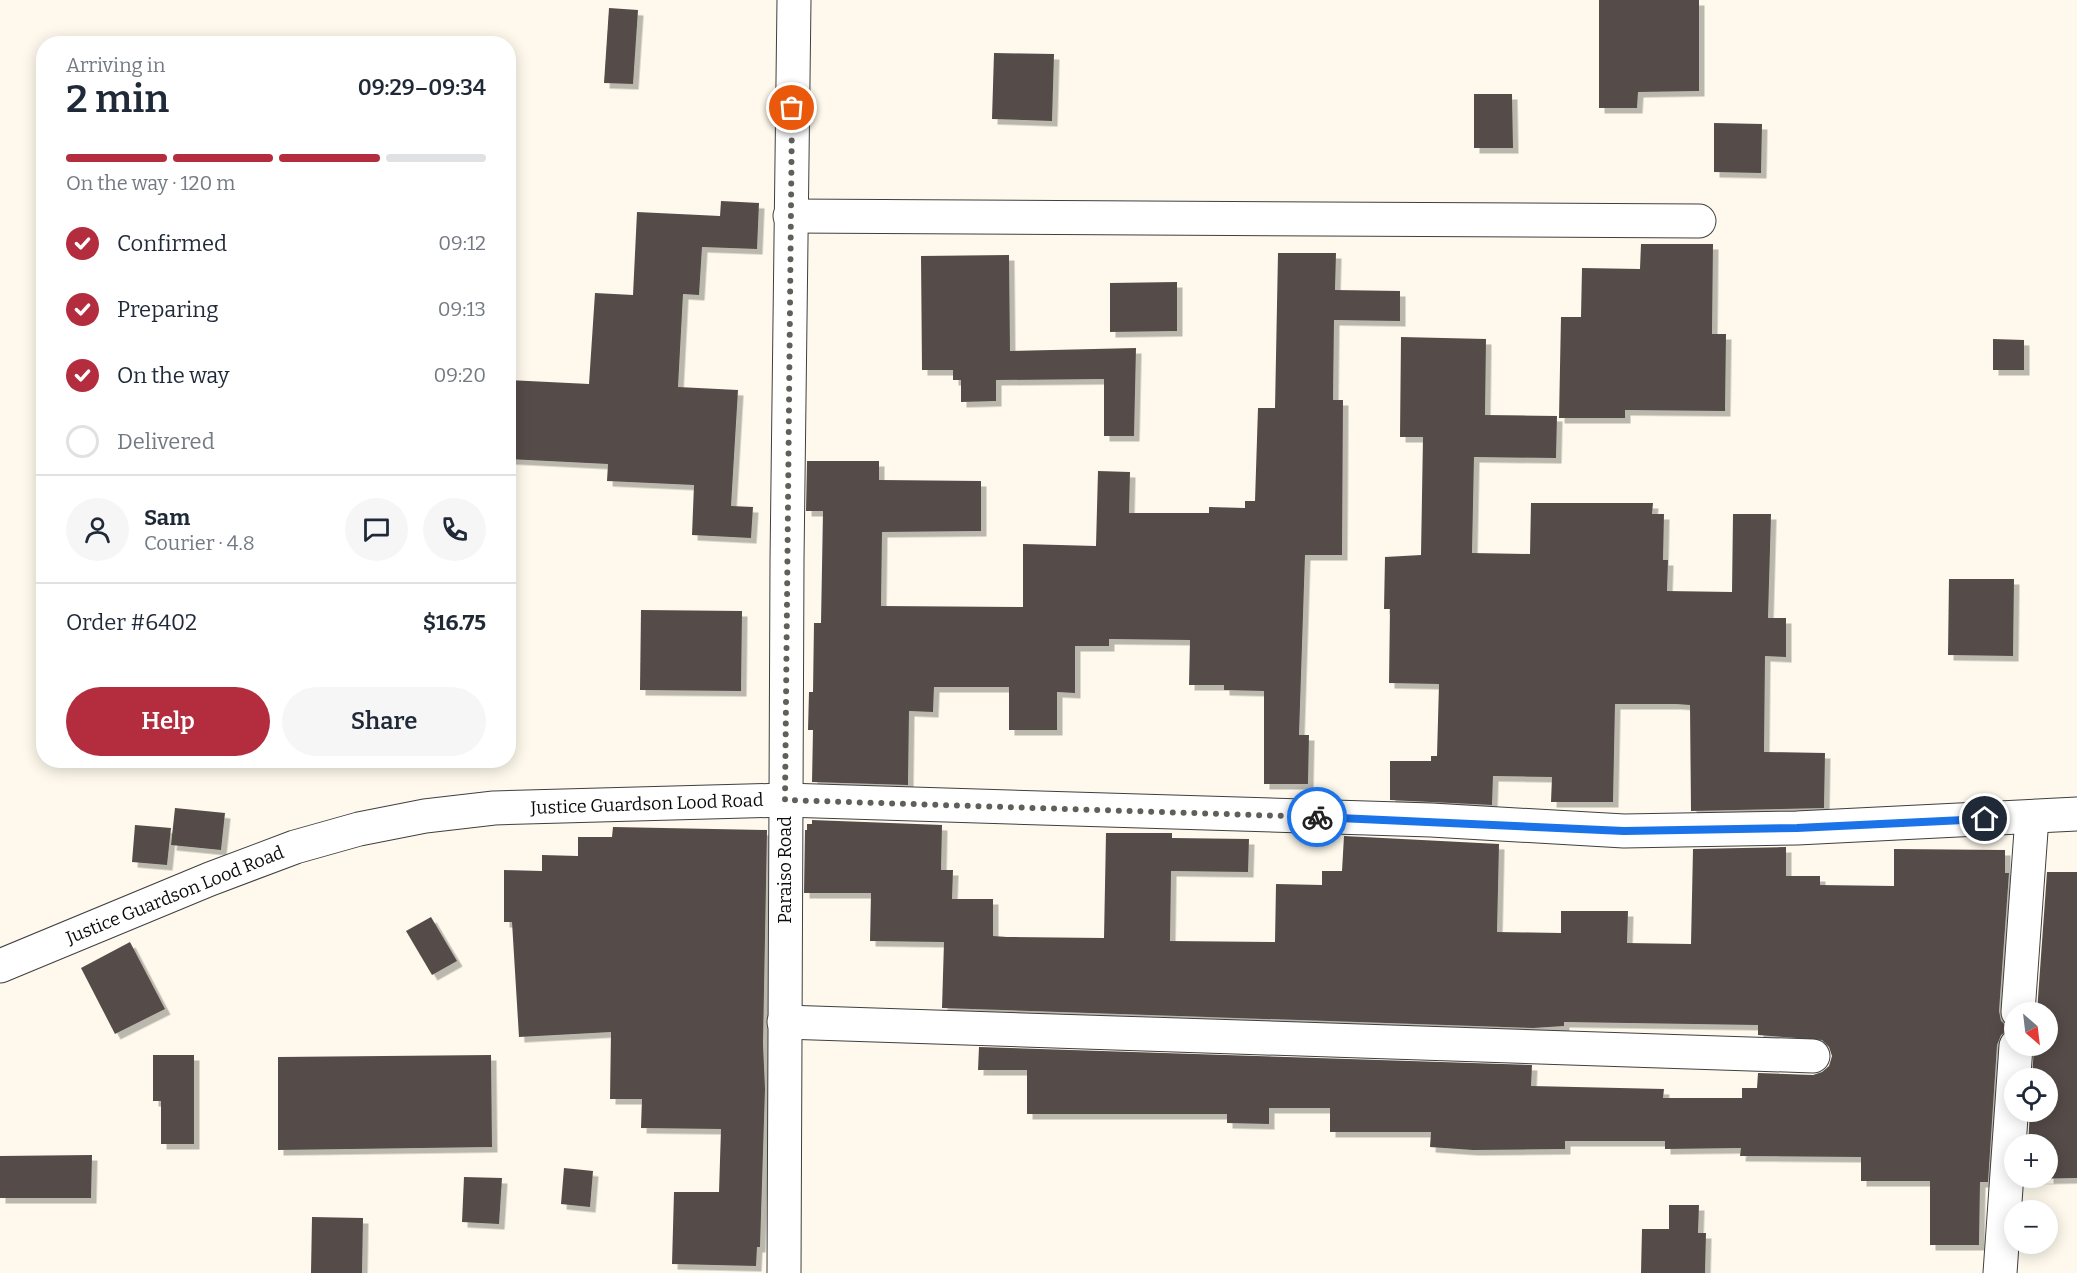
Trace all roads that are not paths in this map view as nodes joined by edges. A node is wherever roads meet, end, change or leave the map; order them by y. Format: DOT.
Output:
graph roads {
  1 [pos="794,0"];
  2 [pos="790,216"];
  3 [pos="1699,221"];
  4 [pos="785,800"];
  5 [pos="2077,814"];
  6 [pos="2032,817"];
  7 [pos="0,966"];
  8 [pos="2019,1002"];
  9 [pos="784,1022"];
  10 [pos="1814,1056"];
  11 [pos="2015,1056"];
  12 [pos="784,1273"];
  13 [pos="2000,1273"];
  1 -- 2 [label="street, Paraiso Road"];
  2 -- 3 [label="street"];
  2 -- 4 [label="street, Paraiso Road"];
  4 -- 6 [label="street, Justice Guardson Lood Road"];
  4 -- 7 [label="street, Justice Guardson Lood Road"];
  4 -- 9 [label="street, Paraiso Road"];
  5 -- 6 [label="street, Justice Guardson Lood Road"];
  6 -- 8 [label="street"];
  9 -- 10 [label="street"];
  9 -- 12 [label="street, Paraiso Road"];
  11 -- 13 [label="street"];
}
